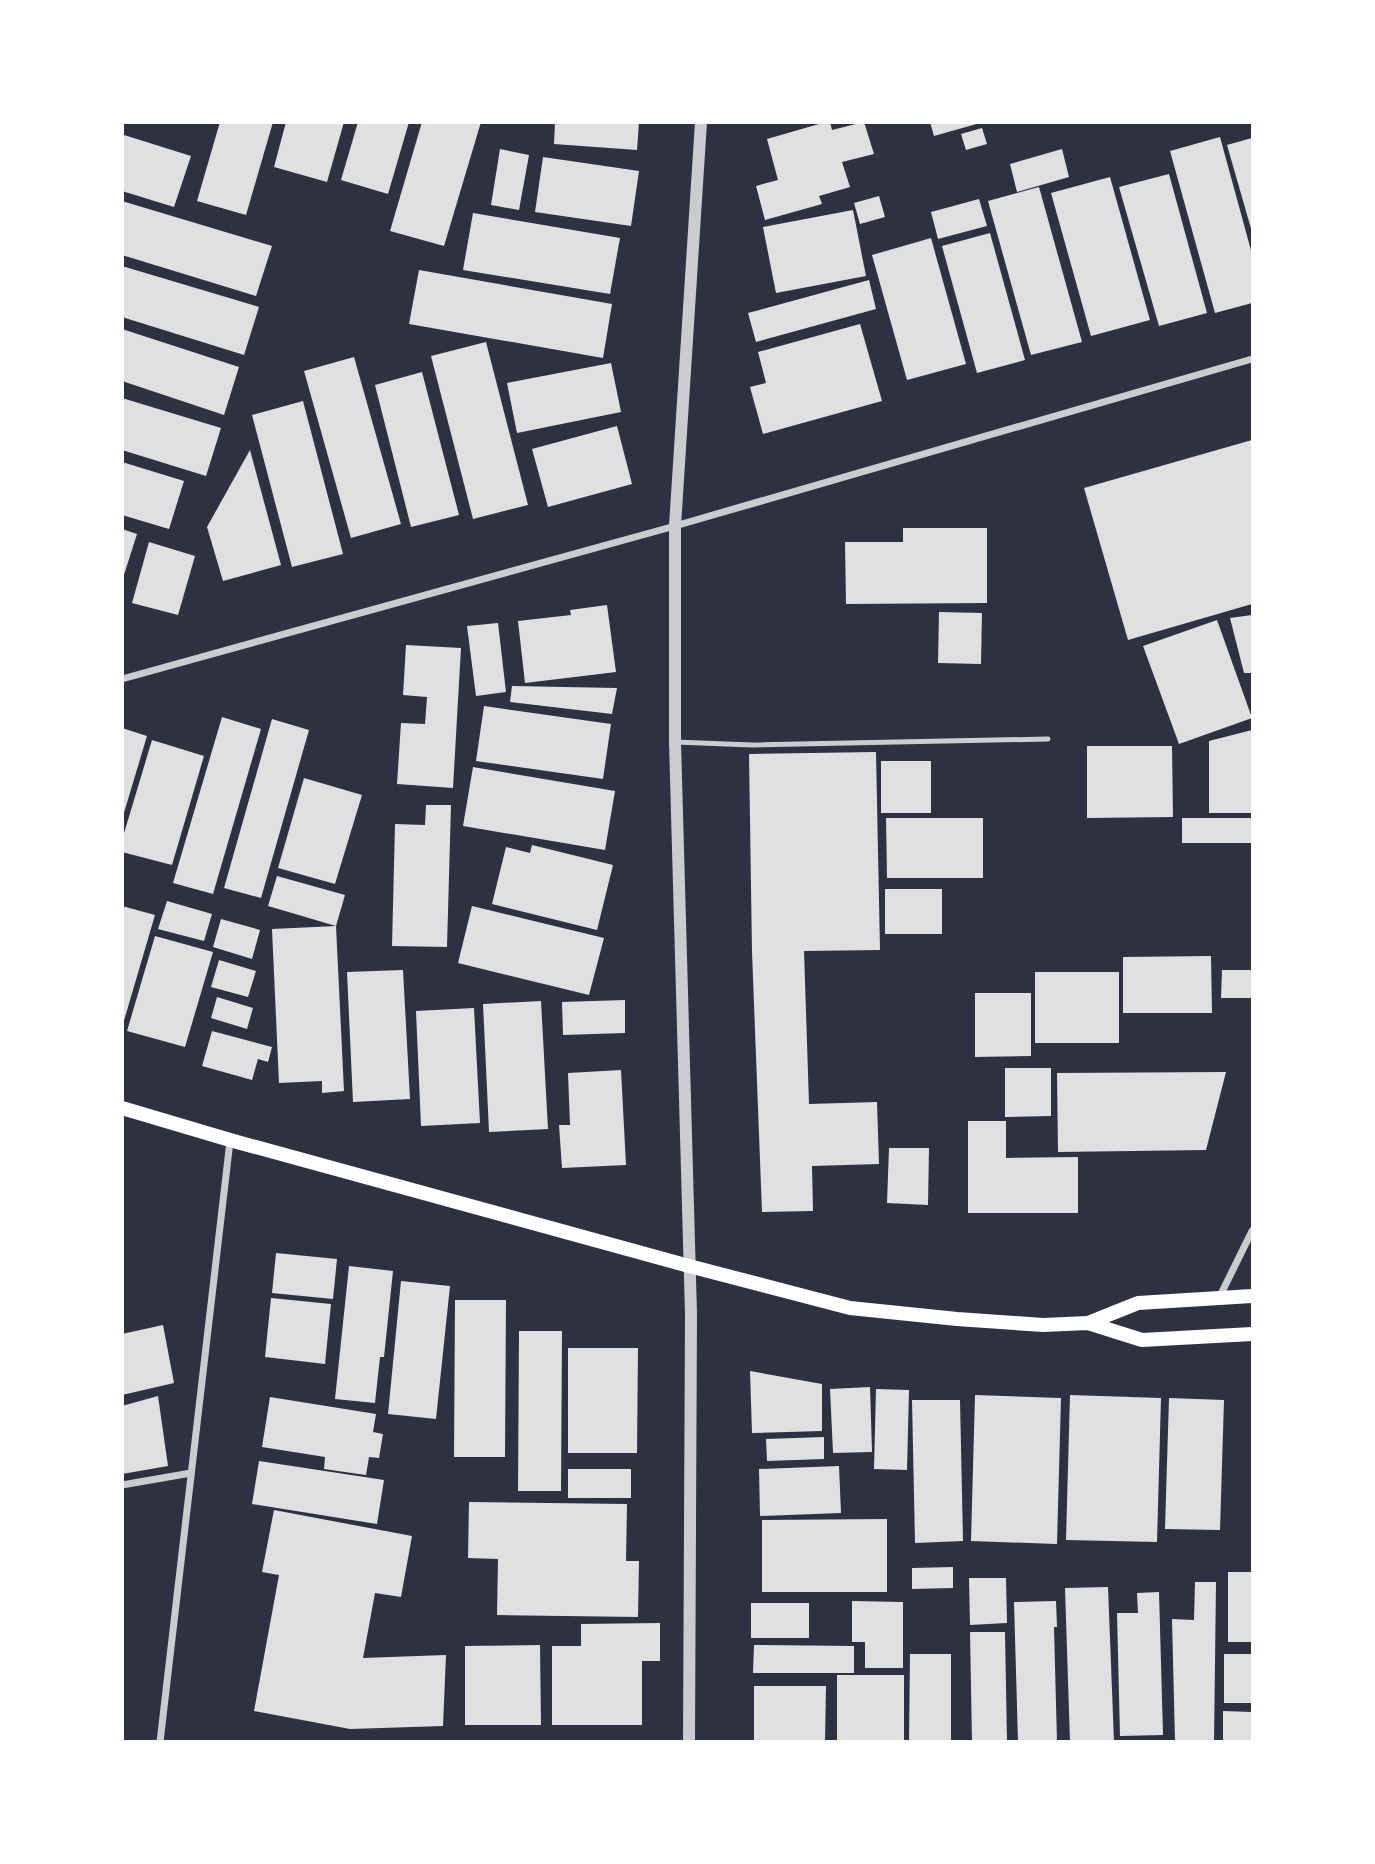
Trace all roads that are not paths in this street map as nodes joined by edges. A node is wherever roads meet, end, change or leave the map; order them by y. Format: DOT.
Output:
graph roads {
  1 [pos="701,122"];
  2 [pos="1252,359"];
  3 [pos="675,526"];
  4 [pos="122,679"];
  5 [pos="1048,739"];
  6 [pos="675,742"];
  7 [pos="122,1108"];
  8 [pos="230,1140"];
  9 [pos="1252,1231"];
  10 [pos="689,1266"];
  11 [pos="1252,1296"];
  12 [pos="1219,1298"];
  13 [pos="1088,1323"];
  14 [pos="1252,1334"];
  15 [pos="191,1473"];
  16 [pos="122,1485"];
  17 [pos="160,1741"];
  18 [pos="689,1741"];
  1 -- 3 [label="street"];
  2 -- 3 [label="street"];
  3 -- 4 [label="street"];
  3 -- 6 [label="street"];
  5 -- 6 [label="lane"];
  6 -- 10 [label="street"];
  7 -- 8 [label="main road"];
  8 -- 10 [label="main road"];
  8 -- 15 [label="street"];
  9 -- 12 [label="street"];
  10 -- 13 [label="main road"];
  10 -- 18 [label="street"];
  11 -- 12 [label="main road"];
  12 -- 13 [label="main road"];
  13 -- 14 [label="main road"];
  15 -- 16 [label="street"];
  15 -- 17 [label="street"];
}
